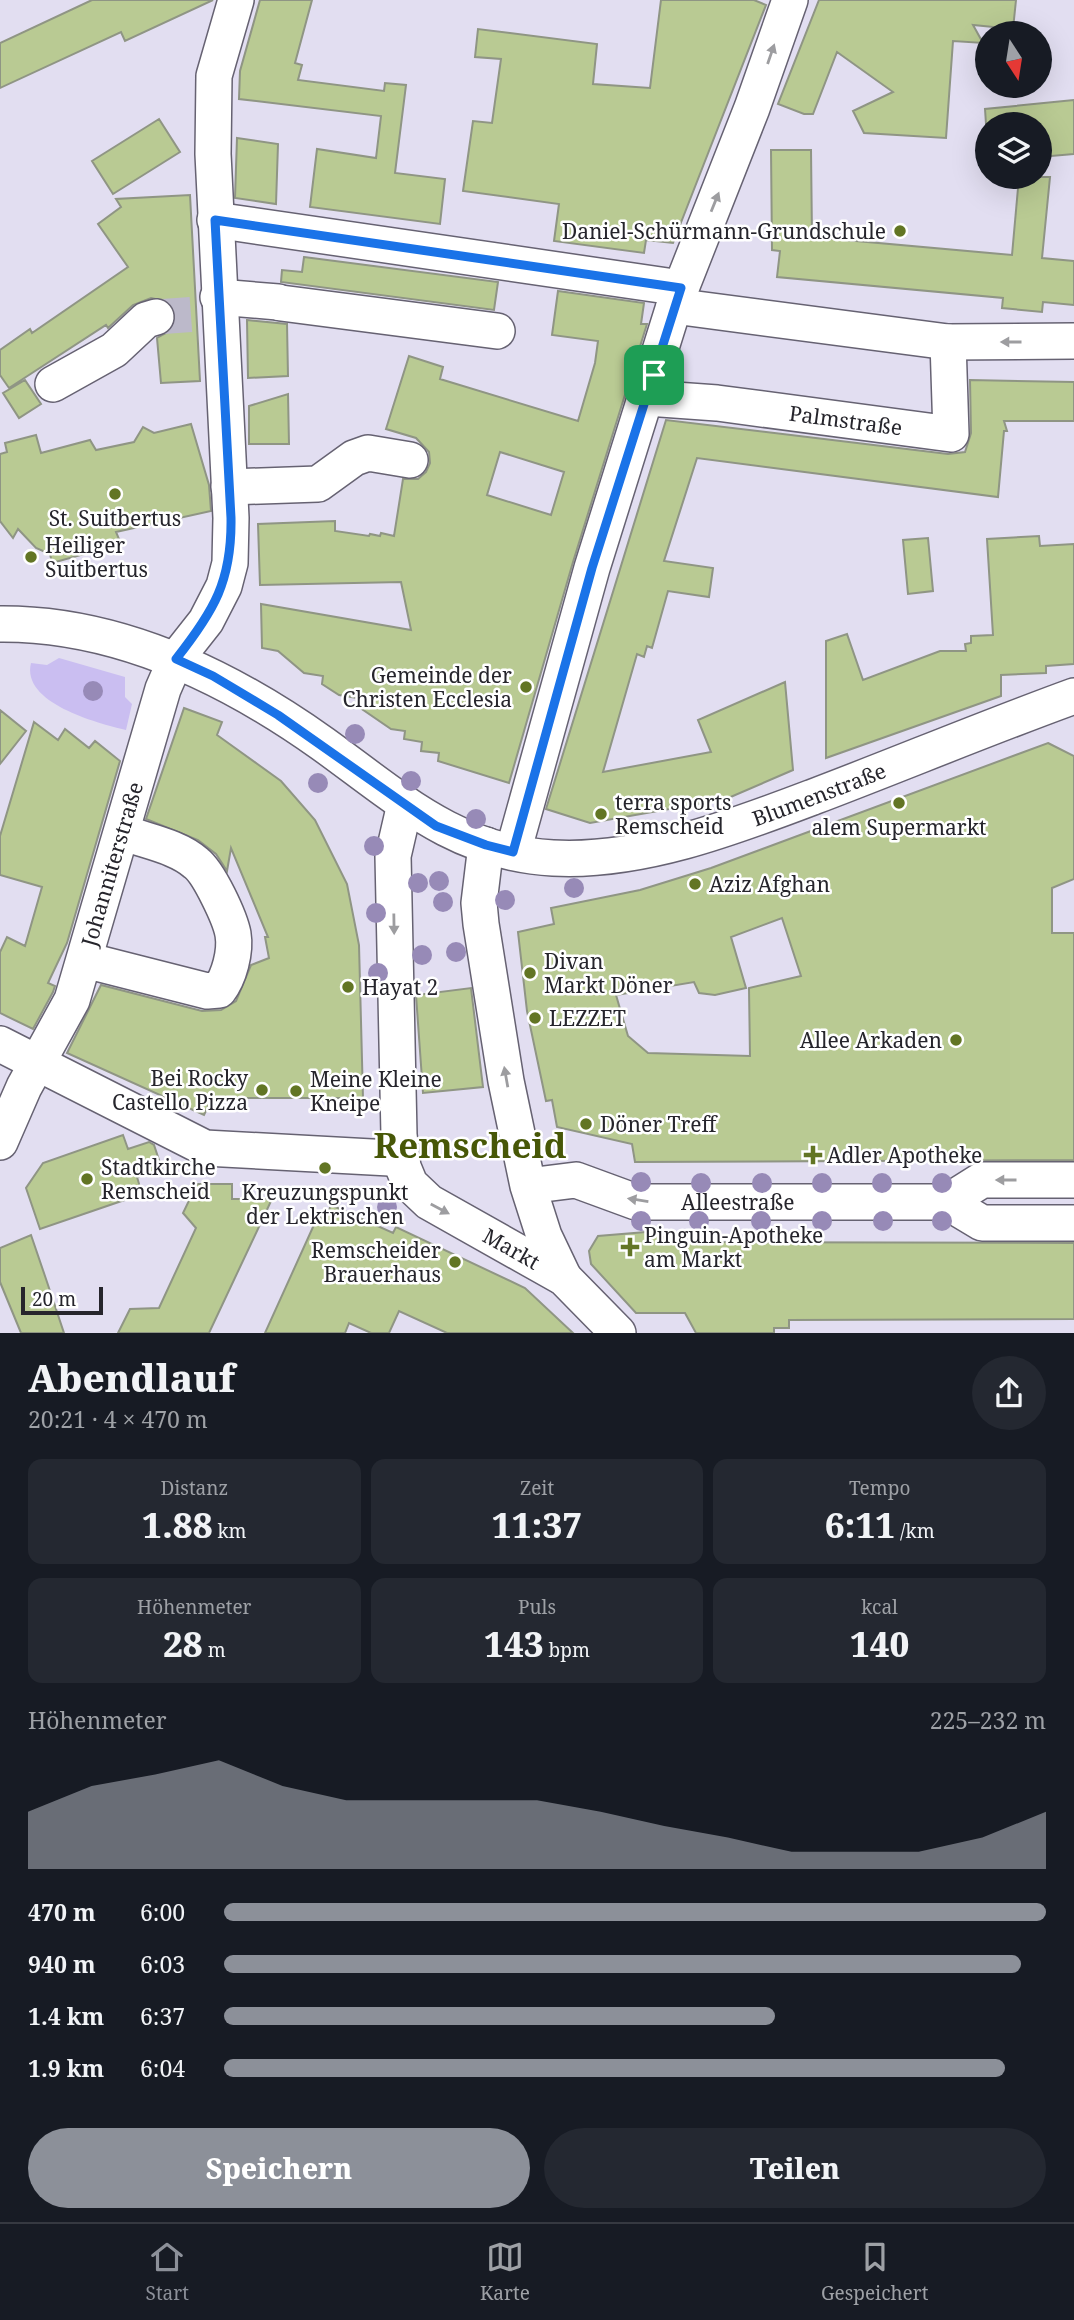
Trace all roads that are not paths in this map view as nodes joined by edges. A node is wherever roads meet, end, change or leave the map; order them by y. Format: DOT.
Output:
graph roads {
  1 [pos="236,0"];
  2 [pos="790,0"];
  3 [pos="215,220"];
  4 [pos="678,297"];
  5 [pos="211,308"];
  6 [pos="156,317"];
  7 [pos="497,331"];
  8 [pos="1074,341"];
  9 [pos="948,342"];
  10 [pos="53,384"];
  11 [pos="647,397"];
  12 [pos="410,460"];
  13 [pos="229,487"];
  14 [pos="0,624"];
  15 [pos="176,659"];
  16 [pos="1074,696"];
  17 [pos="405,804"];
  18 [pos="122,832"];
  19 [pos="499,849"];
  20 [pos="85,960"];
  21 [pos="0,1044"];
  22 [pos="37,1063"];
  23 [pos="0,1142"];
  24 [pos="390,1158"];
  25 [pos="1074,1180"];
  26 [pos="532,1186"];
  27 [pos="947,1202"];
  28 [pos="1074,1223"];
  29 [pos="564,1278"];
  30 [pos="618,1333"];
  1 -- 3 [label="street, Johanniterstraße"];
  4 -- 2 [label="street, Markt, one-way"];
  3 -- 4 [label="street"];
  3 -- 5 [label="street, Johanniterstraße"];
  4 -- 9 [label="street"];
  4 -- 11 [label="street, Markt"];
  5 -- 7 [label="street"];
  5 -- 13 [label="street, Johanniterstraße"];
  6 -- 10 [label="street"];
  8 -- 9 [label="street, one-way"];
  9 -- 11 [label="street, Palmstraße"];
  11 -- 19 [label="street, Markt"];
  12 -- 13 [label="street"];
  13 -- 15 [label="street, Johanniterstraße"];
  14 -- 15 [label="street"];
  15 -- 17 [label="street"];
  15 -- 18 [label="street, Johanniterstraße"];
  16 -- 19 [label="street, Blumenstraße"];
  17 -- 19 [label="street"];
  17 -- 29 [label="street, Markt, one-way"];
  18 -- 20 [label="street, Johanniterstraße"];
  18 -- 20 [label="street"];
  26 -- 19 [label="street, Markt, one-way"];
  20 -- 22 [label="street, Johanniterstraße"];
  21 -- 22 [label="street"];
  22 -- 23 [label="street, Johanniterstraße"];
  22 -- 24 [label="street"];
  25 -- 27 [label="street, one-way"];
  27 -- 26 [label="street, Alleestraße, one-way"];
  26 -- 29 [label="street, Markt"];
  27 -- 28 [label="street"];
  29 -- 30 [label="street"];
}
